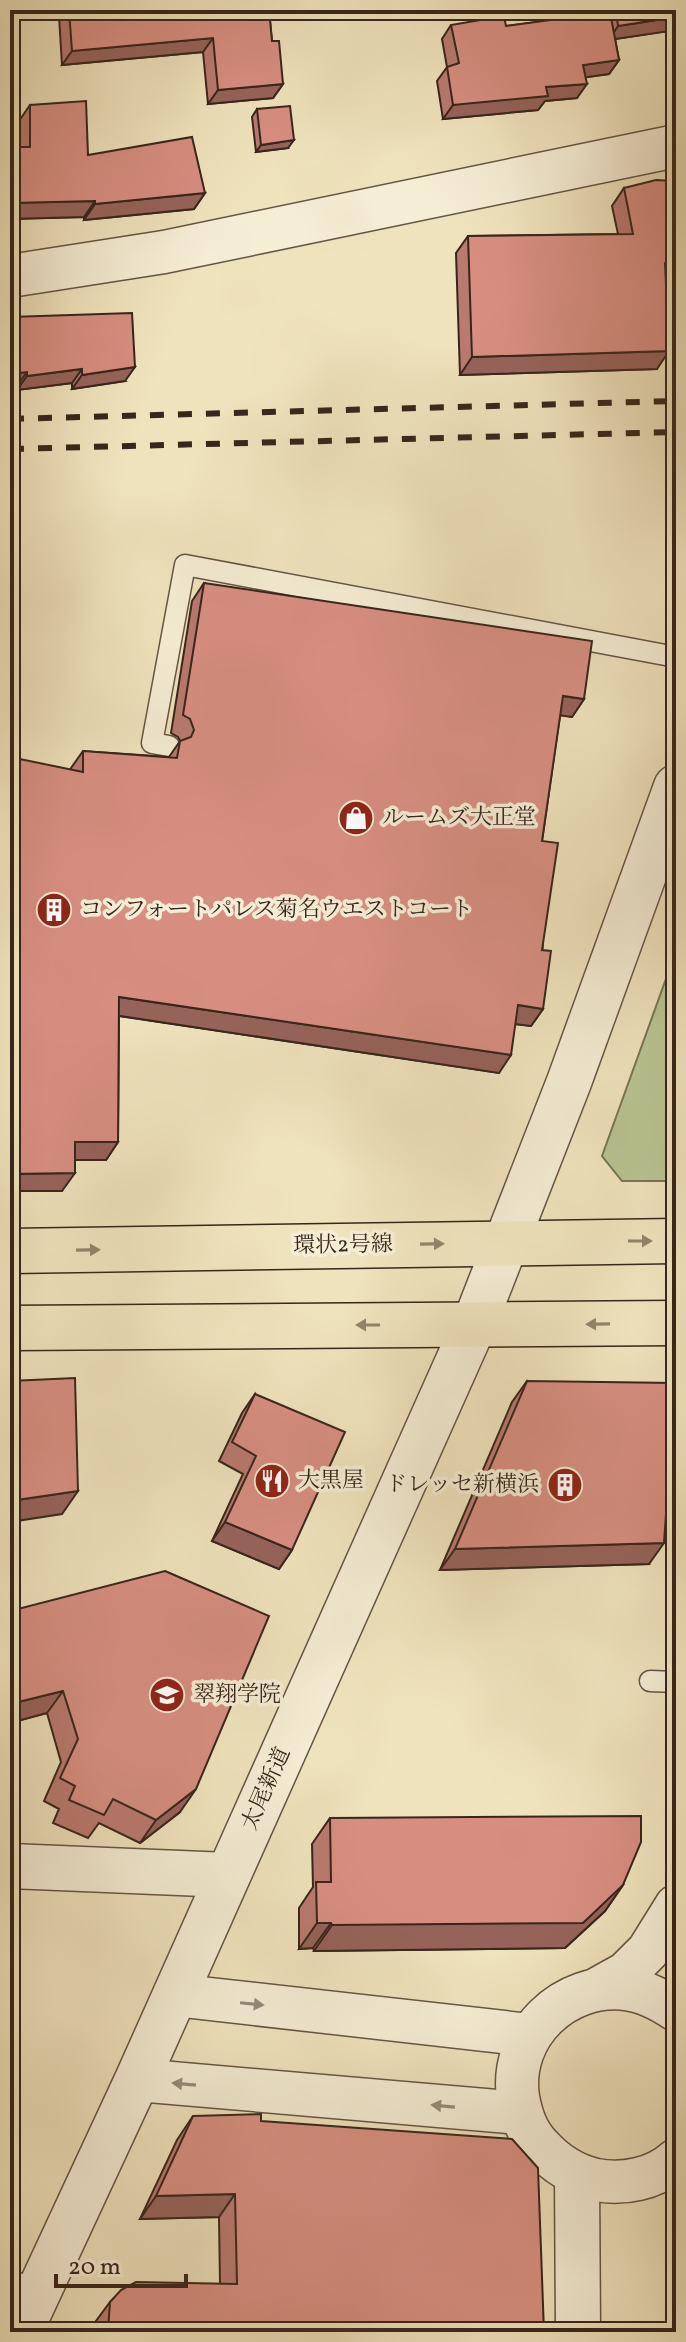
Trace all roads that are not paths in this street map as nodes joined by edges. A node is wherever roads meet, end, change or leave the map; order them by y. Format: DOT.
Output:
graph roads {
  1 [pos="676,146"];
  2 [pos="10,276"];
  3 [pos="676,657"];
  4 [pos="169,746"];
  5 [pos="676,787"];
  6 [pos="676,1241"];
  7 [pos="506,1242"];
  8 [pos="10,1251"];
  9 [pos="676,1323"];
  10 [pos="474,1325"];
  11 [pos="10,1328"];
  12 [pos="650,1681"];
  13 [pos="676,1682"];
  14 [pos="10,1866"];
  15 [pos="228,1875"];
  16 [pos="676,1906"];
  17 [pos="599,1988"];
  18 [pos="174,1995"];
  19 [pos="676,2010"];
  20 [pos="530,2035"];
  21 [pos="137,2080"];
  22 [pos="521,2113"];
  23 [pos="676,2160"];
  24 [pos="577,2176"];
  25 [pos="24,2286"];
  26 [pos="20,2332"];
  27 [pos="578,2332"];
  1 -- 2 [label="street"];
  3 -- 4 [label="lane"];
  5 -- 7 [label="street, 太尾新道"];
  7 -- 6 [label="main road, 環状2号線, one-way"];
  8 -- 7 [label="main road, 環状2号線, one-way"];
  7 -- 10 [label="street, 太尾新道"];
  9 -- 10 [label="main road, one-way"];
  10 -- 11 [label="main road, one-way"];
  10 -- 15 [label="street, 太尾新道"];
  12 -- 13 [label="lane"];
  14 -- 15 [label="street"];
  15 -- 18 [label="street, 太尾新道"];
  16 -- 17 [label="street"];
  17 -- 19 [label="street"];
  17 -- 20 [label="street"];
  18 -- 20 [label="street, one-way"];
  18 -- 21 [label="street, 太尾新道"];
  20 -- 22 [label="street"];
  22 -- 21 [label="street, one-way"];
  21 -- 25 [label="street, 太尾新道"];
  22 -- 24 [label="street"];
  23 -- 24 [label="street"];
  24 -- 27 [label="street"];
  25 -- 26 [label="street, 太尾新道"];
}
